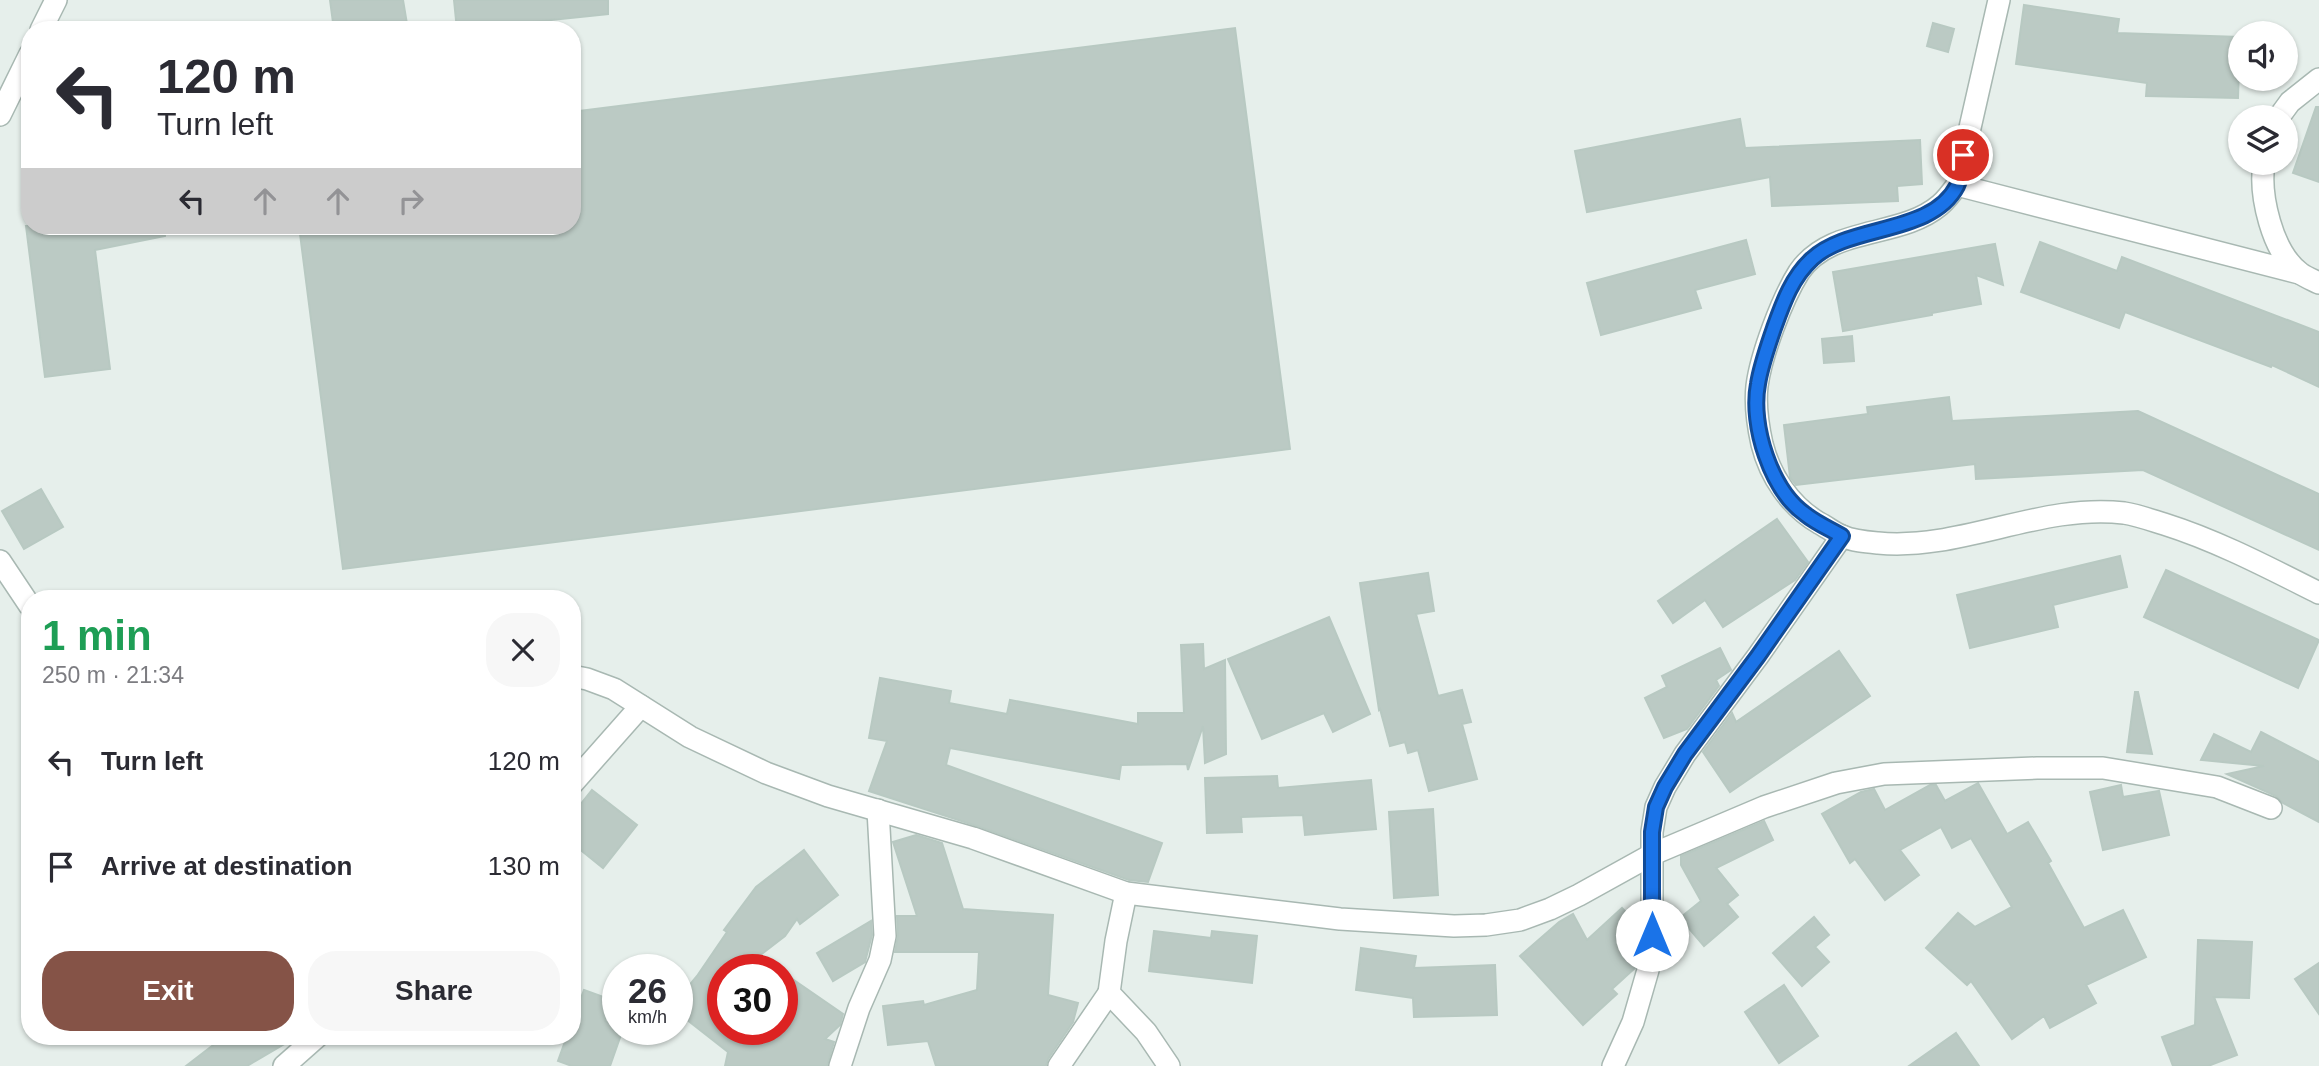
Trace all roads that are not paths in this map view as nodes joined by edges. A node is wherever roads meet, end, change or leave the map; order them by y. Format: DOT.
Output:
graph roads {
  1 [pos="56,0"];
  2 [pos="1999,0"];
  3 [pos="46,21"];
  4 [pos="21,72"];
  5 [pos="2319,79"];
  6 [pos="2288,105"];
  7 [pos="0,115"];
  8 [pos="2264,175"];
  9 [pos="1957,186"];
  10 [pos="2299,273"];
  11 [pos="2319,283"];
  12 [pos="1842,536"];
  13 [pos="0,561"];
  14 [pos="21,592"];
  15 [pos="2319,593"];
  16 [pos="581,677"];
  17 [pos="640,706"];
  18 [pos="581,774"];
  19 [pos="2271,808"];
  20 [pos="878,810"];
  21 [pos="1653,855"];
  22 [pos="1126,893"];
  23 [pos="1110,993"];
  24 [pos="308,1045"];
  25 [pos="284,1066"];
  26 [pos="840,1066"];
  27 [pos="1059,1066"];
  28 [pos="1169,1066"];
  29 [pos="1613,1066"];
  1 -- 3 [label="street"];
  2 -- 9 [label="street"];
  4 -- 7 [label="street"];
  5 -- 6 [label="street"];
  8 -- 10 [label="street"];
  9 -- 10 [label="street"];
  9 -- 12 [label="street"];
  10 -- 11 [label="street"];
  12 -- 15 [label="street"];
  12 -- 21 [label="street"];
  13 -- 14 [label="street"];
  16 -- 17 [label="street"];
  17 -- 18 [label="street"];
  17 -- 20 [label="street"];
  19 -- 21 [label="street"];
  20 -- 22 [label="street"];
  20 -- 26 [label="street"];
  21 -- 22 [label="street"];
  21 -- 29 [label="street"];
  22 -- 23 [label="street"];
  23 -- 27 [label="street"];
  23 -- 28 [label="street"];
  24 -- 25 [label="street"];
}
